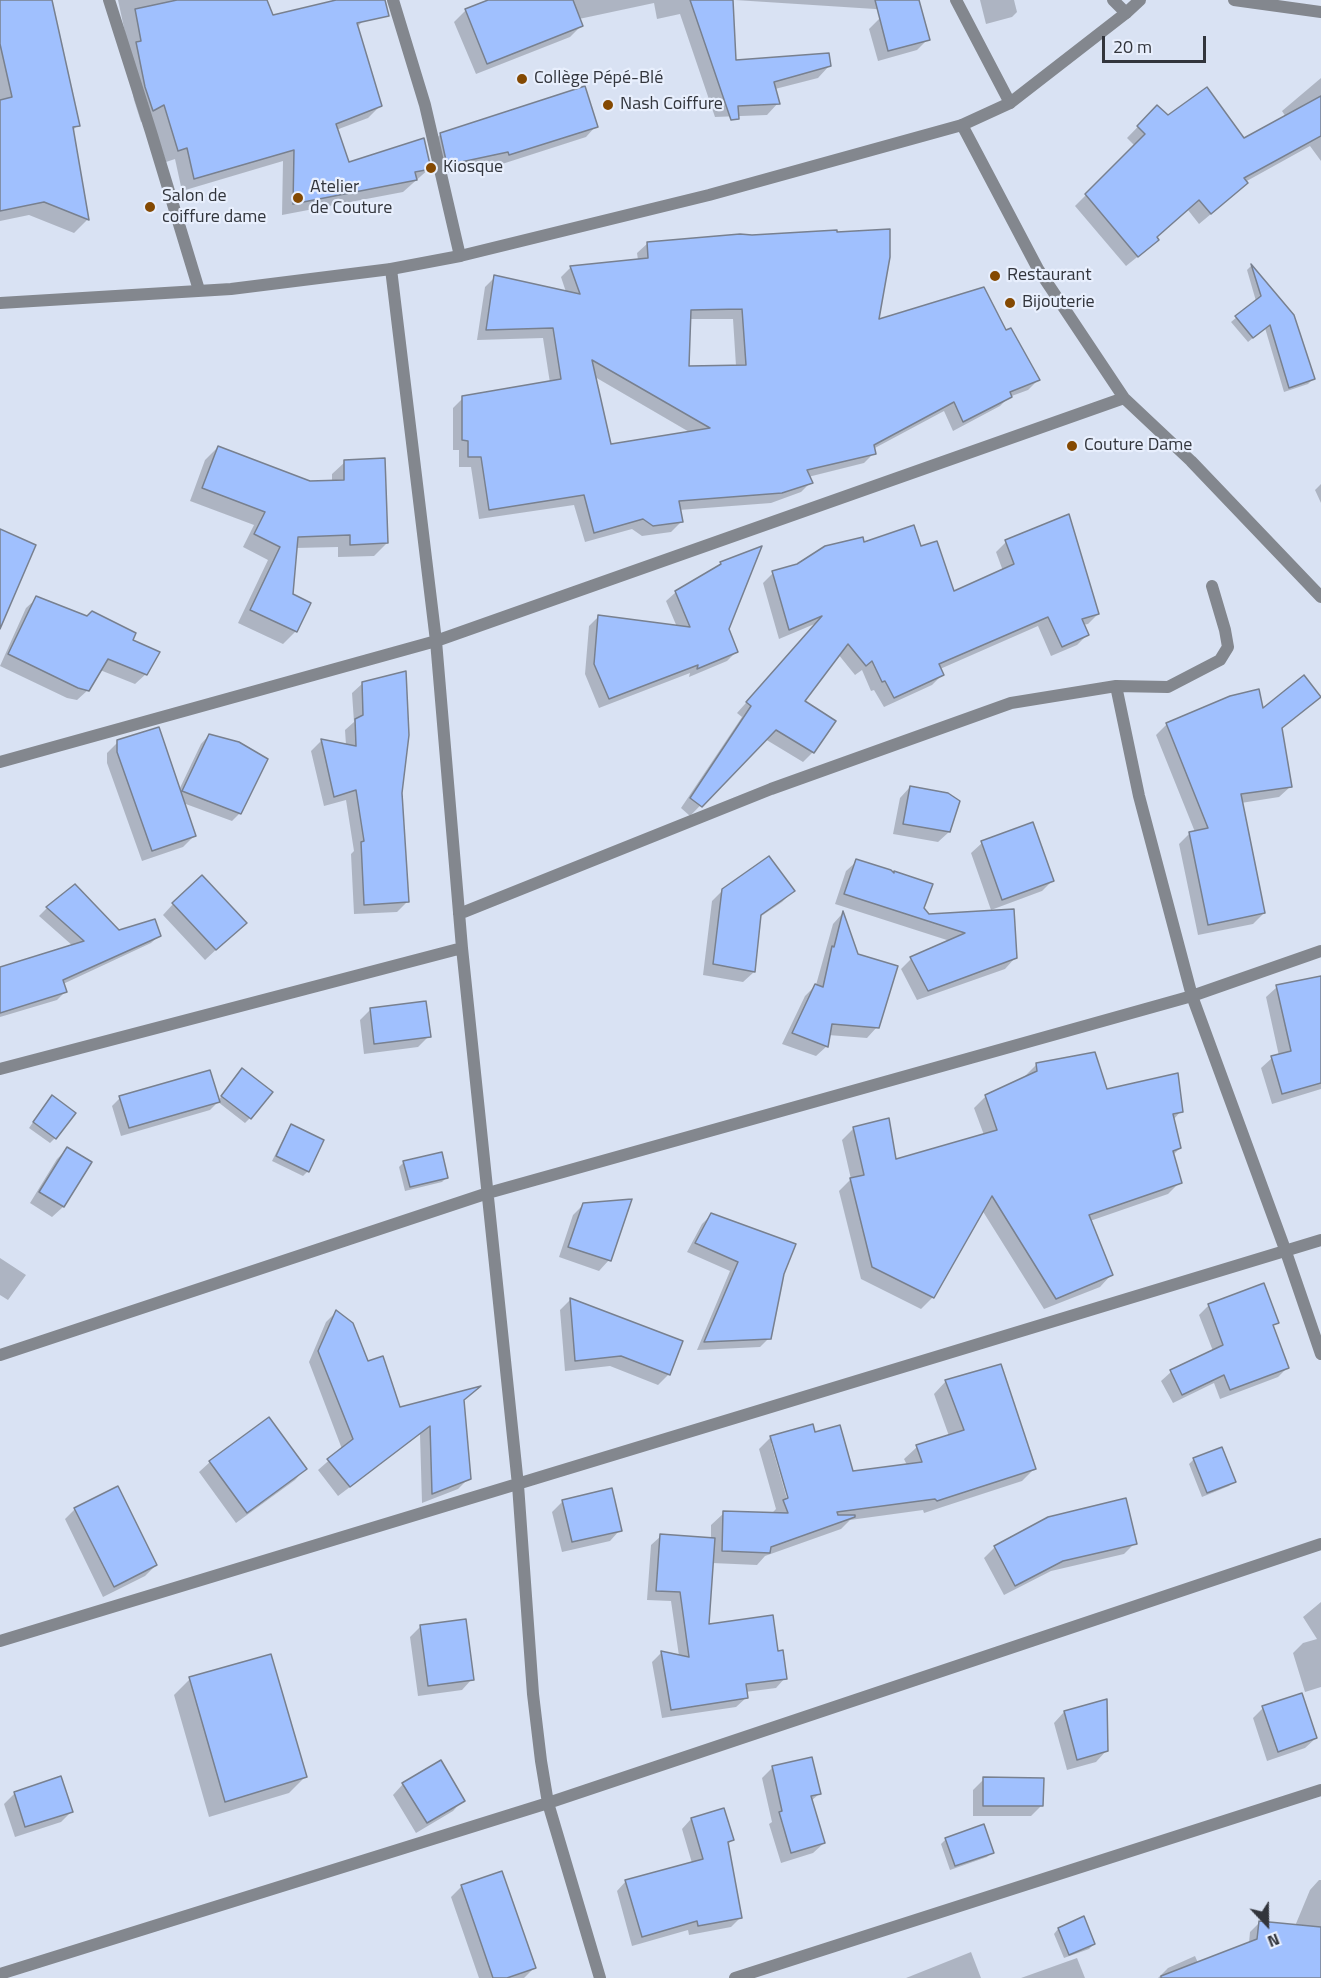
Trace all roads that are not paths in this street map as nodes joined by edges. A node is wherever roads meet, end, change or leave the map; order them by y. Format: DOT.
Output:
graph roads {
  1 [pos="109,0"];
  2 [pos="393,0"];
  3 [pos="956,0"];
  4 [pos="1113,0"];
  5 [pos="1140,0"];
  6 [pos="1234,0"];
  7 [pos="1321,12"];
  8 [pos="1126,13"];
  9 [pos="1010,103"];
  10 [pos="962,125"];
  11 [pos="460,256"];
  12 [pos="391,269"];
  13 [pos="199,290"];
  14 [pos="0,303"];
  15 [pos="1124,398"];
  16 [pos="1212,586"];
  17 [pos="1321,597"];
  18 [pos="435,641"];
  19 [pos="1116,686"];
  20 [pos="0,762"];
  21 [pos="459,914"];
  22 [pos="462,948"];
  23 [pos="1321,951"];
  24 [pos="1192,996"];
  25 [pos="0,1069"];
  26 [pos="488,1193"];
  27 [pos="1321,1240"];
  28 [pos="1286,1252"];
  29 [pos="1321,1354"];
  30 [pos="0,1355"];
  31 [pos="518,1485"];
  32 [pos="1321,1544"];
  33 [pos="0,1641"];
  34 [pos="1321,1790"];
  35 [pos="548,1803"];
  36 [pos="0,1974"];
  37 [pos="600,1978"];
  38 [pos="735,1978"];
  1 -- 13 [label="street"];
  2 -- 11 [label="street"];
  3 -- 9 [label="street"];
  4 -- 8 [label="street"];
  5 -- 8 [label="street"];
  6 -- 7 [label="street"];
  8 -- 9 [label="street"];
  9 -- 10 [label="street"];
  10 -- 11 [label="street"];
  10 -- 15 [label="street"];
  11 -- 12 [label="street"];
  12 -- 13 [label="street"];
  12 -- 18 [label="street"];
  13 -- 14 [label="street"];
  15 -- 17 [label="street"];
  15 -- 18 [label="street"];
  16 -- 19 [label="street"];
  18 -- 20 [label="street"];
  18 -- 21 [label="street"];
  19 -- 21 [label="street"];
  19 -- 24 [label="street"];
  21 -- 22 [label="street"];
  22 -- 25 [label="street"];
  22 -- 26 [label="street"];
  23 -- 24 [label="street"];
  24 -- 26 [label="street"];
  24 -- 28 [label="street"];
  26 -- 30 [label="street"];
  26 -- 31 [label="street"];
  27 -- 28 [label="street"];
  28 -- 29 [label="street"];
  28 -- 31 [label="street"];
  31 -- 33 [label="street"];
  31 -- 35 [label="street"];
  32 -- 35 [label="street"];
  34 -- 38 [label="street"];
  35 -- 36 [label="street"];
  35 -- 37 [label="street"];
}
